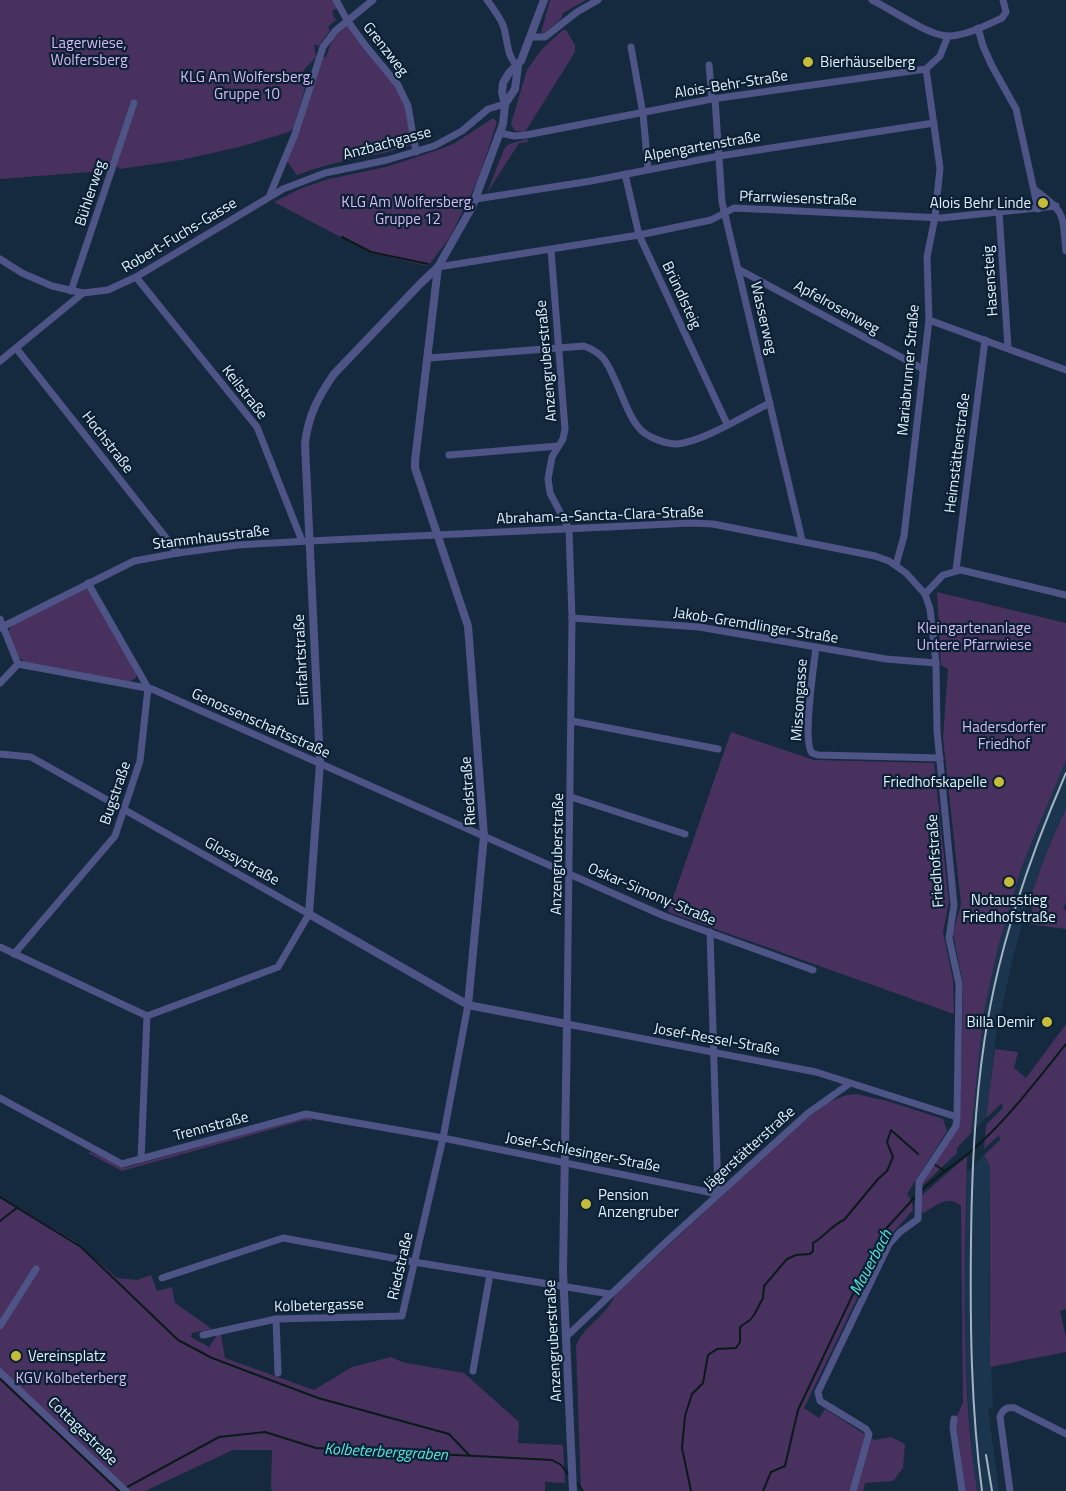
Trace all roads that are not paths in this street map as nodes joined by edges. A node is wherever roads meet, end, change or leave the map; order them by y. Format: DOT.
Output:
graph roads {
  1 [pos="336,0"];
  2 [pos="373,0"];
  3 [pos="487,0"];
  4 [pos="544,0"];
  5 [pos="598,0"];
  6 [pos="872,0"];
  7 [pos="1003,0"];
  8 [pos="879,2"];
  9 [pos="347,20"];
  10 [pos="978,28"];
  11 [pos="948,36"];
  12 [pos="531,37"];
  13 [pos="631,47"];
  14 [pos="709,64"];
  15 [pos="518,66"];
  16 [pos="926,69"];
  17 [pos="713,99"];
  18 [pos="134,103"];
  19 [pos="505,104"];
  20 [pos="643,114"];
  21 [pos="934,123"];
  22 [pos="500,133"];
  23 [pos="416,152"];
  24 [pos="719,156"];
  25 [pos="648,169"];
  26 [pos="625,174"];
  27 [pos="1034,189"];
  28 [pos="268,197"];
  29 [pos="476,199"];
  30 [pos="1056,206"];
  31 [pos="1038,209"];
  32 [pos="999,211"];
  33 [pos="724,212"];
  34 [pos="935,217"];
  35 [pos="639,235"];
  36 [pos="551,250"];
  37 [pos="1066,251"];
  38 [pos="0,259"];
  39 [pos="438,267"];
  40 [pos="738,269"];
  41 [pos="136,277"];
  42 [pos="71,291"];
  43 [pos="83,292"];
  44 [pos="929,320"];
  45 [pos="985,340"];
  46 [pos="16,348"];
  47 [pos="559,348"];
  48 [pos="1008,348"];
  49 [pos="429,358"];
  50 [pos="0,361"];
  51 [pos="923,369"];
  52 [pos="1066,370"];
  53 [pos="770,404"];
  54 [pos="728,424"];
  55 [pos="558,446"];
  56 [pos="449,455"];
  57 [pos="569,529"];
  58 [pos="438,535"];
  59 [pos="802,540"];
  60 [pos="306,541"];
  61 [pos="178,553"];
  62 [pos="896,565"];
  63 [pos="956,570"];
  64 [pos="88,583"];
  65 [pos="927,592"];
  66 [pos="1066,595"];
  67 [pos="572,618"];
  68 [pos="1,624"];
  69 [pos="816,647"];
  70 [pos="936,663"];
  71 [pos="18,664"];
  72 [pos="0,683"];
  73 [pos="148,688"];
  74 [pos="572,721"];
  75 [pos="718,749"];
  76 [pos="0,754"];
  77 [pos="939,758"];
  78 [pos="320,763"];
  79 [pos="571,797"];
  80 [pos="124,810"];
  81 [pos="685,834"];
  82 [pos="484,836"];
  83 [pos="570,874"];
  84 [pos="309,914"];
  85 [pos="710,933"];
  86 [pos="0,948"];
  87 [pos="14,954"];
  88 [pos="813,970"];
  89 [pos="468,1005"];
  90 [pos="147,1016"];
  91 [pos="567,1024"];
  92 [pos="715,1052"];
  93 [pos="849,1084"];
  94 [pos="0,1098"];
  95 [pos="957,1117"];
  96 [pos="443,1138"];
  97 [pos="141,1159"];
  98 [pos="565,1162"];
  99 [pos="718,1194"];
  100 [pos="414,1262"];
  101 [pos="36,1269"];
  102 [pos="490,1274"];
  103 [pos="162,1278"];
  104 [pos="564,1286"];
  105 [pos="610,1294"];
  106 [pos="402,1316"];
  107 [pos="276,1319"];
  108 [pos="0,1326"];
  109 [pos="203,1335"];
  110 [pos="567,1336"];
  111 [pos="473,1371"];
  112 [pos="0,1372"];
  113 [pos="278,1373"];
  114 [pos="954,1419"];
  115 [pos="1066,1434"];
  116 [pos="123,1488"];
  117 [pos="572,1489"];
  118 [pos="853,1491"];
  119 [pos="962,1491"];
  120 [pos="1010,1491"];
  1 -- 9 [label="street, Grenzweg"];
  2 -- 9 [label="street"];
  3 -- 15 [label="street"];
  4 -- 12 [label="street"];
  5 -- 12 [label="street"];
  6 -- 8 [label="street"];
  7 -- 10 [label="street"];
  8 -- 11 [label="street"];
  9 -- 23 [label="street, Grenzweg"];
  9 -- 28 [label="street"];
  10 -- 11 [label="street"];
  10 -- 27 [label="street"];
  11 -- 16 [label="street"];
  12 -- 15 [label="street"];
  13 -- 20 [label="street"];
  14 -- 17 [label="street, Wasserweg"];
  15 -- 19 [label="street"];
  15 -- 19 [label="street"];
  16 -- 17 [label="street, Alois-Behr-Straße"];
  16 -- 21 [label="street, Mariabrunner Straße"];
  17 -- 20 [label="street, Alois-Behr-Straße"];
  17 -- 24 [label="street, Wasserweg"];
  18 -- 42 [label="street, Bühlerweg"];
  19 -- 22 [label="street, Einfahrtstraße"];
  19 -- 23 [label="street, Anzbachgasse"];
  20 -- 22 [label="street, Alois-Behr-Straße"];
  20 -- 25 [label="street"];
  21 -- 24 [label="street, Alpengartenstraße"];
  21 -- 34 [label="street, Mariabrunner Straße"];
  22 -- 29 [label="street, Einfahrtstraße"];
  23 -- 28 [label="street, Anzbachgasse"];
  24 -- 25 [label="street, Alpengartenstraße"];
  24 -- 33 [label="street, Wasserweg"];
  25 -- 26 [label="street, Alpengartenstraße"];
  26 -- 29 [label="street, Alpengartenstraße"];
  26 -- 35 [label="street, Bründlsteig"];
  27 -- 30 [label="street"];
  27 -- 31 [label="street"];
  28 -- 41 [label="street, Robert-Fuchs-Gasse"];
  29 -- 39 [label="street, Einfahrtstraße"];
  30 -- 31 [label="street, Pfarrwiesenstraße"];
  30 -- 37 [label="street"];
  31 -- 32 [label="street, Pfarrwiesenstraße"];
  32 -- 34 [label="street, Pfarrwiesenstraße"];
  32 -- 48 [label="street, Hasensteig"];
  33 -- 34 [label="street, Pfarrwiesenstraße"];
  33 -- 35 [label="street, Pfarrwiesenstraße"];
  33 -- 40 [label="street, Wasserweg"];
  34 -- 44 [label="street, Mariabrunner Straße"];
  35 -- 36 [label="street, Pfarrwiesenstraße"];
  35 -- 54 [label="street, Bründlsteig"];
  36 -- 39 [label="street, Pfarrwiesenstraße"];
  36 -- 47 [label="street, Anzengruberstraße"];
  38 -- 42 [label="street, Robert-Fuchs-Gasse"];
  39 -- 49 [label="street, Riedstraße"];
  39 -- 60 [label="street, Einfahrtstraße"];
  40 -- 51 [label="street, Apfelrosenweg"];
  40 -- 53 [label="street, Wasserweg"];
  41 -- 43 [label="street, Robert-Fuchs-Gasse"];
  41 -- 60 [label="street, Keilstraße"];
  42 -- 43 [label="street, Robert-Fuchs-Gasse"];
  43 -- 46 [label="street"];
  44 -- 45 [label="street"];
  44 -- 51 [label="street, Mariabrunner Straße"];
  45 -- 48 [label="street"];
  45 -- 63 [label="street, Heimstättenstraße"];
  46 -- 50 [label="street"];
  46 -- 61 [label="street, Hochstraße"];
  47 -- 49 [label="street"];
  47 -- 54 [label="street"];
  47 -- 55 [label="street, Anzengruberstraße"];
  48 -- 52 [label="street"];
  49 -- 58 [label="street, Riedstraße"];
  51 -- 62 [label="street, Mariabrunner Straße"];
  53 -- 54 [label="street"];
  53 -- 59 [label="street, Wasserweg"];
  55 -- 56 [label="street"];
  55 -- 57 [label="street, Anzengruberstraße"];
  57 -- 58 [label="street, Abraham-a-Sancta-Clara-Straße"];
  57 -- 59 [label="street, Abraham-a-Sancta-Clara-Straße"];
  57 -- 67 [label="street, Anzengruberstraße"];
  58 -- 60 [label="street, Stammhausstraße"];
  58 -- 82 [label="street, Riedstraße"];
  59 -- 62 [label="street, Abraham-a-Sancta-Clara-Straße"];
  60 -- 61 [label="street, Stammhausstraße"];
  60 -- 78 [label="street, Einfahrtstraße"];
  61 -- 64 [label="street, Stammhausstraße"];
  62 -- 65 [label="street, Abraham-a-Sancta-Clara-Straße"];
  63 -- 65 [label="street"];
  63 -- 66 [label="street"];
  64 -- 68 [label="street, Stammhausstraße"];
  64 -- 73 [label="street"];
  65 -- 70 [label="street, Friedhofstraße"];
  67 -- 69 [label="street, Jakob-Gremdlinger-Straße"];
  67 -- 74 [label="street, Anzengruberstraße"];
  68 -- 71 [label="street"];
  69 -- 70 [label="street, Jakob-Gremdlinger-Straße"];
  69 -- 77 [label="street, Missongasse"];
  70 -- 77 [label="street, Friedhofstraße"];
  71 -- 72 [label="street"];
  71 -- 73 [label="street, Genossenschaftsstraße"];
  73 -- 78 [label="street, Genossenschaftsstraße"];
  73 -- 80 [label="street, Bugstraße"];
  74 -- 75 [label="street"];
  74 -- 79 [label="street, Anzengruberstraße"];
  76 -- 80 [label="street, Glossystraße"];
  77 -- 95 [label="street, Friedhofstraße"];
  78 -- 82 [label="street, Genossenschaftsstraße"];
  78 -- 84 [label="street, Einfahrtstraße"];
  79 -- 81 [label="street"];
  79 -- 83 [label="street, Anzengruberstraße"];
  80 -- 84 [label="street, Glossystraße"];
  80 -- 87 [label="street, Bugstraße"];
  82 -- 83 [label="street, Oskar-Simony-Straße"];
  82 -- 89 [label="street, Riedstraße"];
  83 -- 85 [label="street, Oskar-Simony-Straße"];
  83 -- 91 [label="street, Anzengruberstraße"];
  84 -- 89 [label="street, Glossystraße"];
  84 -- 90 [label="street, Einfahrtstraße"];
  85 -- 88 [label="street, Oskar-Simony-Straße"];
  85 -- 92 [label="street"];
  86 -- 87 [label="street"];
  87 -- 90 [label="street"];
  89 -- 91 [label="street, Josef-Ressel-Straße"];
  89 -- 96 [label="street, Riedstraße"];
  90 -- 97 [label="street"];
  91 -- 92 [label="street, Josef-Ressel-Straße"];
  91 -- 98 [label="street, Anzengruberstraße"];
  92 -- 93 [label="street, Josef-Ressel-Straße"];
  92 -- 99 [label="street"];
  93 -- 95 [label="street, Josef-Ressel-Straße"];
  93 -- 99 [label="street, Jägerstätterstraße"];
  94 -- 97 [label="street, Trennstraße"];
  95 -- 118 [label="street, Friedhofstraße"];
  96 -- 97 [label="street, Trennstraße"];
  96 -- 98 [label="street, Josef-Schlesinger-Straße"];
  96 -- 100 [label="street, Riedstraße"];
  98 -- 99 [label="street, Josef-Schlesinger-Straße"];
  98 -- 104 [label="street, Anzengruberstraße"];
  99 -- 105 [label="street, Jägerstätterstraße"];
  100 -- 102 [label="street"];
  100 -- 103 [label="street"];
  100 -- 106 [label="street, Riedstraße"];
  101 -- 108 [label="street"];
  102 -- 104 [label="street"];
  102 -- 111 [label="street"];
  104 -- 105 [label="street"];
  104 -- 110 [label="street, Anzengruberstraße"];
  105 -- 110 [label="street, Jägerstätterstraße"];
  106 -- 107 [label="street, Kolbetergasse"];
  107 -- 109 [label="street, Kolbetergasse"];
  107 -- 113 [label="street"];
  110 -- 117 [label="street, Anzengruberstraße"];
  112 -- 116 [label="street, Cottagestraße"];
  114 -- 119 [label="street"];
  115 -- 120 [label="street"];
}
